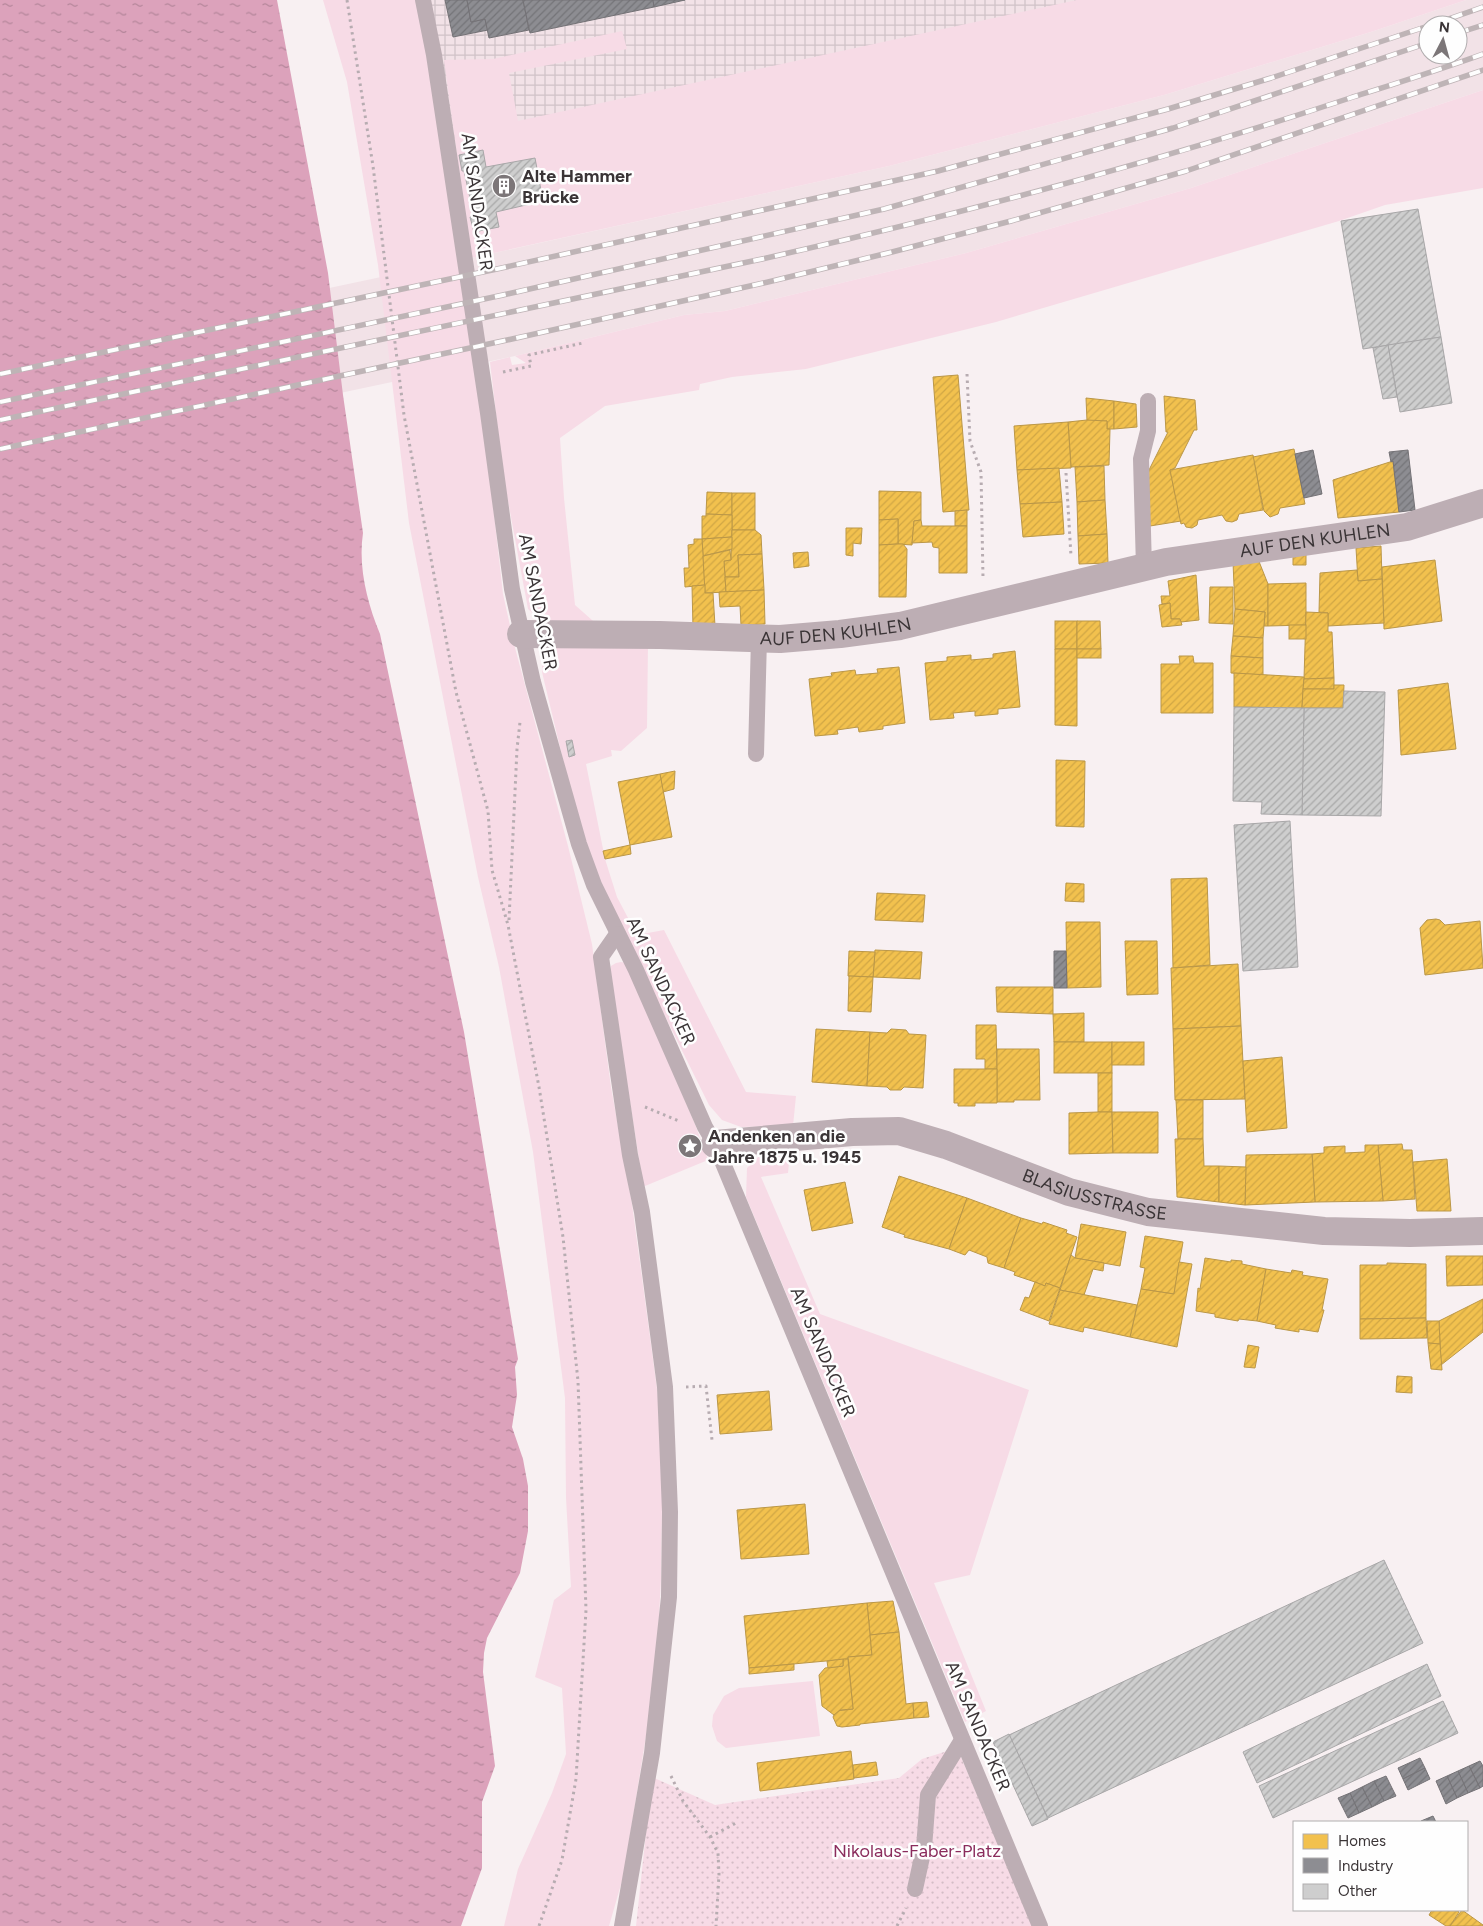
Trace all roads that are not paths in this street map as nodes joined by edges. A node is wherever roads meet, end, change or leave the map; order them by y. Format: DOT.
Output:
graph roads {
  1 [pos="423,0"];
  2 [pos="1148,401"];
  3 [pos="1483,504"];
  4 [pos="1144,568"];
  5 [pos="521,634"];
  6 [pos="759,638"];
  7 [pos="756,754"];
  8 [pos="617,934"];
  9 [pos="710,1135"];
  10 [pos="1483,1232"];
  11 [pos="962,1740"];
  12 [pos="915,1889"];
  13 [pos="622,1926"];
  14 [pos="1040,1926"];
  1 -- 5 [label="lane, AM SANDACKER"];
  2 -- 4 [label="lane"];
  3 -- 4 [label="street, AUF DEN KUHLEN"];
  4 -- 6 [label="street, AUF DEN KUHLEN"];
  5 -- 6 [label="street, AUF DEN KUHLEN"];
  5 -- 8 [label="lane, AM SANDACKER"];
  6 -- 7 [label="lane"];
  8 -- 9 [label="lane, AM SANDACKER"];
  8 -- 13 [label="lane"];
  9 -- 10 [label="street, BLASIUSSTRASSE"];
  9 -- 11 [label="lane, AM SANDACKER"];
  11 -- 12 [label="lane"];
  11 -- 14 [label="lane, AM SANDACKER"];
}
